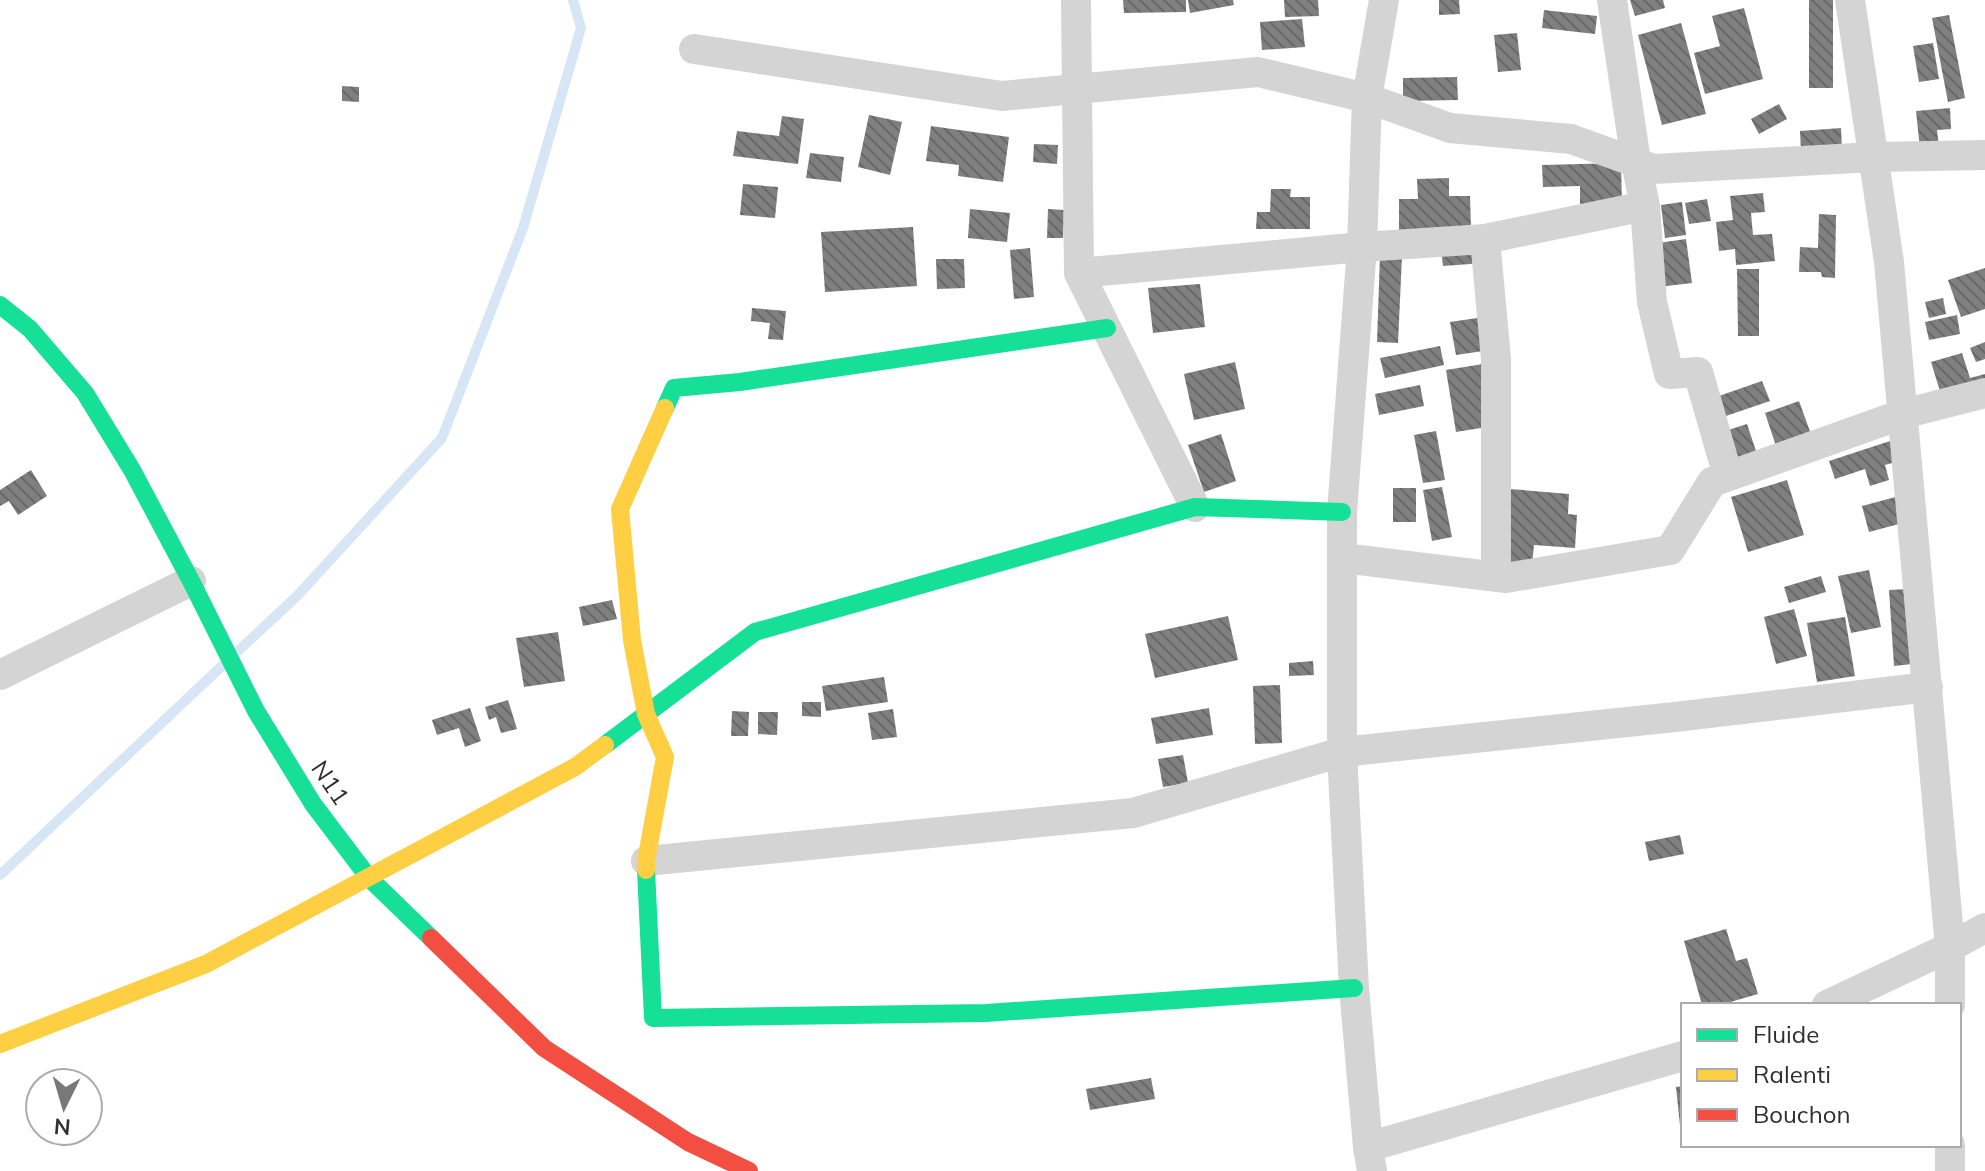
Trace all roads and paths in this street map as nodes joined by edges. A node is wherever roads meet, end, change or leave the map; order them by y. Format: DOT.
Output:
graph roads {
  1 [pos="1076,0"];
  2 [pos="1384,0"];
  3 [pos="1612,0"];
  4 [pos="1850,0"];
  5 [pos="694,49"];
  6 [pos="1077,89"];
  7 [pos="1367,98"];
  8 [pos="1985,155"];
  9 [pos="1874,157"];
  10 [pos="1636,162"];
  11 [pos="1645,206"];
  12 [pos="1485,239"];
  13 [pos="1362,247"];
  14 [pos="1079,273"];
  15 [pos="0,305"];
  16 [pos="1107,328"];
  17 [pos="1985,393"];
  18 [pos="1903,414"];
  19 [pos="1728,476"];
  20 [pos="1195,507"];
  21 [pos="1342,512"];
  22 [pos="1343,558"];
  23 [pos="1496,576"];
  24 [pos="191,581"];
  25 [pos="0,675"];
  26 [pos="1928,687"];
  27 [pos="646,714"];
  28 [pos="1342,752"];
  29 [pos="646,861"];
  30 [pos="369,878"];
  31 [pos="1985,928"];
  32 [pos="1950,947"];
  33 [pos="1354,988"];
  34 [pos="1831,1003"];
  35 [pos="1950,1003"];
  36 [pos="0,1044"];
  37 [pos="1681,1057"];
  38 [pos="1950,1147"];
  39 [pos="1370,1159"];
  40 [pos="749,1171"];
  41 [pos="1950,1171"];
  1 -- 6 [label="street"];
  2 -- 7 [label="street"];
  3 -- 10 [label="street"];
  4 -- 9 [label="street"];
  5 -- 6 [label="street"];
  6 -- 7 [label="street"];
  6 -- 14 [label="street"];
  7 -- 10 [label="street"];
  7 -- 13 [label="street"];
  8 -- 9 [label="street"];
  9 -- 10 [label="street"];
  9 -- 18 [label="street"];
  10 -- 11 [label="street"];
  11 -- 12 [label="street"];
  11 -- 19 [label="street"];
  12 -- 13 [label="street"];
  12 -- 23 [label="street"];
  13 -- 14 [label="street"];
  13 -- 21 [label="street"];
  14 -- 16 [label="street"];
  15 -- 24 [label="street, N11"];
  16 -- 20 [label="street"];
  16 -- 27 [label="street"];
  17 -- 18 [label="street"];
  18 -- 19 [label="street"];
  18 -- 26 [label="street"];
  19 -- 23 [label="street"];
  20 -- 21 [label="street"];
  20 -- 27 [label="street"];
  21 -- 22 [label="street"];
  22 -- 23 [label="street"];
  22 -- 28 [label="street"];
  24 -- 25 [label="street"];
  24 -- 30 [label="street, N11"];
  26 -- 28 [label="street"];
  26 -- 32 [label="street"];
  27 -- 29 [label="street"];
  27 -- 30 [label="street"];
  28 -- 29 [label="street"];
  28 -- 33 [label="street"];
  29 -- 33 [label="street"];
  30 -- 36 [label="street"];
  30 -- 40 [label="street, N11"];
  31 -- 32 [label="street"];
  32 -- 34 [label="street"];
  32 -- 35 [label="street"];
  33 -- 39 [label="street"];
  37 -- 39 [label="street"];
  38 -- 41 [label="street"];
}
